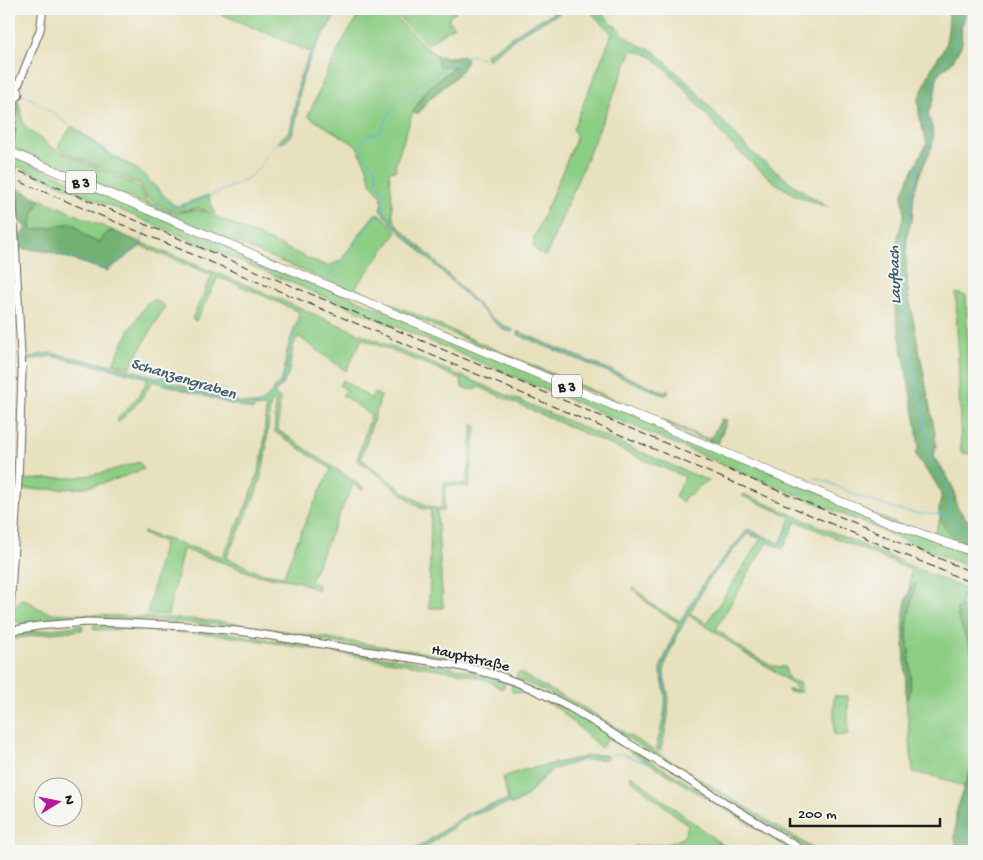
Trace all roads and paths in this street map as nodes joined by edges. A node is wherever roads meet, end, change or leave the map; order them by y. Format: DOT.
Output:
graph roads {
  1 [pos="43,9"];
  2 [pos="12,153"];
  3 [pos="974,552"];
  4 [pos="9,631"];
  5 [pos="804,851"];
  1 -- 4 [label="street"];
  2 -- 3 [label="main road, B 3"];
  4 -- 5 [label="street, Hauptstraße"];
}
